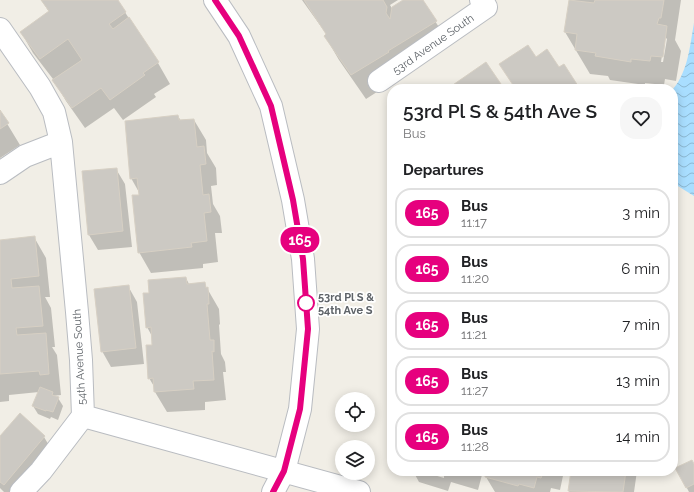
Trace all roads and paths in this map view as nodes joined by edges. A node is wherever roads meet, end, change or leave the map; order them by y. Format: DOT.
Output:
graph roads {
  1 [pos="215,0"];
  2 [pos="486,2"];
  3 [pos="0,29"];
  4 [pos="379,81"];
  5 [pos="61,142"];
  6 [pos="0,173"];
  7 [pos="83,416"];
  8 [pos="284,471"];
  9 [pos="21,492"];
  10 [pos="273,492"];
  11 [pos="359,492"];
  1 -- 8 [label="street"];
  2 -- 4 [label="street, 53rd Avenue South"];
  3 -- 5 [label="street, 54th Avenue South"];
  5 -- 6 [label="street"];
  5 -- 7 [label="street, 54th Avenue South"];
  7 -- 8 [label="street, 54th Avenue South"];
  7 -- 9 [label="street"];
  8 -- 10 [label="street"];
  8 -- 11 [label="street, 54th Avenue South"];
}
